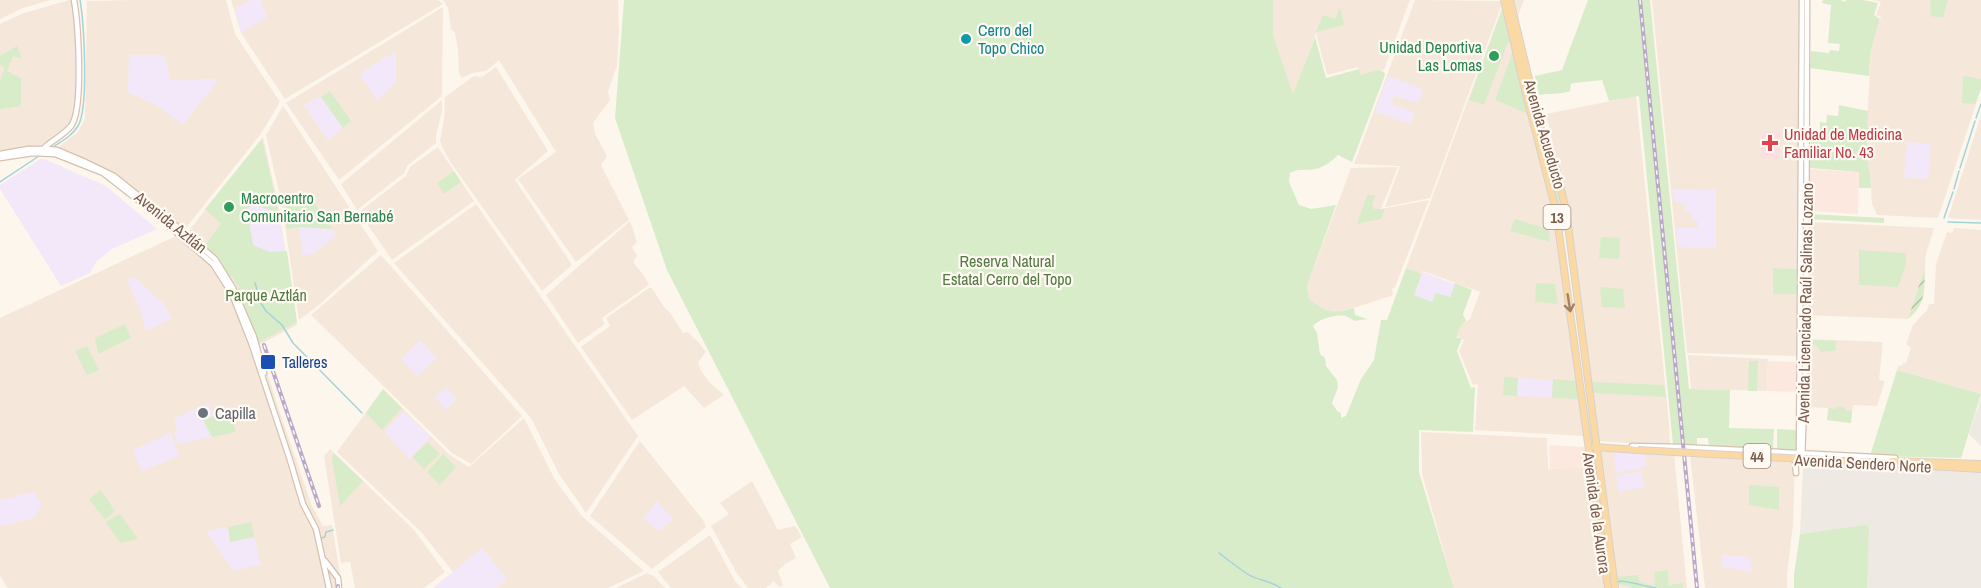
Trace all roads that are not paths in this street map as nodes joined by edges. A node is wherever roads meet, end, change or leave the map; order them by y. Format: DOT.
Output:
graph roads {
  1 [pos="74,0"];
  2 [pos="1504,0"];
  3 [pos="1510,0"];
  4 [pos="1802,0"];
  5 [pos="1808,0"];
  6 [pos="43,151"];
  7 [pos="0,156"];
  8 [pos="195,244"];
  9 [pos="1564,270"];
  10 [pos="1574,271"];
  11 [pos="1800,297"];
  12 [pos="1806,308"];
  13 [pos="1800,327"];
  14 [pos="1806,335"];
  15 [pos="1574,336"];
  16 [pos="1583,336"];
  17 [pos="1800,342"];
  18 [pos="254,344"];
  19 [pos="1806,346"];
  20 [pos="263,367"];
  21 [pos="1587,371"];
  22 [pos="1578,373"];
  23 [pos="266,384"];
  24 [pos="1802,398"];
  25 [pos="1582,401"];
  26 [pos="1591,401"];
  27 [pos="1804,430"];
  28 [pos="1587,438"];
  29 [pos="1601,446"];
  30 [pos="1635,448"];
  31 [pos="1663,450"];
  32 [pos="1589,453"];
  33 [pos="1777,453"];
  34 [pos="1817,455"];
  35 [pos="1800,458"];
  36 [pos="1778,460"];
  37 [pos="1900,460"];
  38 [pos="1820,462"];
  39 [pos="1877,462"];
  40 [pos="1909,466"];
  41 [pos="1981,466"];
  42 [pos="1796,473"];
  43 [pos="1603,524"];
  44 [pos="322,556"];
  45 [pos="330,588"];
  46 [pos="339,588"];
  47 [pos="1608,588"];
  48 [pos="1615,588"];
  1 -- 6 [label="main road"];
  2 -- 9 [label="main road, Avenida Acueducto / 13"];
  3 -- 10 [label="main road, Avenida Acueducto / 13"];
  4 -- 11 [label="main road, Avenida Licenciado Raúl Salinas Lozano"];
  5 -- 12 [label="main road, Avenida Licenciado Raúl Salinas Lozano"];
  6 -- 7 [label="main road, Avenida Aztlán"];
  6 -- 8 [label="main road, Avenida Aztlán"];
  8 -- 20 [label="main road, Avenida Aztlán"];
  8 -- 23 [label="main road, Avenida Aztlán"];
  9 -- 10 [label="main road"];
  9 -- 15 [label="main road, Avenida Acueducto / 13, one-way"];
  10 -- 16 [label="main road, Avenida Acueducto / 13"];
  11 -- 12 [label="main road"];
  11 -- 13 [label="main road, Avenida Licenciado Raúl Salinas Lozano"];
  12 -- 14 [label="main road, Avenida Licenciado Raúl Salinas Lozano"];
  13 -- 14 [label="main road"];
  13 -- 17 [label="main road, Avenida Licenciado Raúl Salinas Lozano"];
  14 -- 19 [label="main road, Avenida Licenciado Raúl Salinas Lozano"];
  15 -- 16 [label="main road"];
  15 -- 22 [label="main road, Avenida Acueducto / 13"];
  16 -- 21 [label="main road, Avenida Acueducto / 13"];
  17 -- 19 [label="main road"];
  17 -- 24 [label="main road, Avenida Licenciado Raúl Salinas Lozano"];
  18 -- 20 [label="main road"];
  19 -- 24 [label="main road, Avenida Licenciado Raúl Salinas Lozano"];
  20 -- 23 [label="main road, Avenida Aztlán"];
  21 -- 22 [label="main road"];
  21 -- 26 [label="main road, Avenida Acueducto / 13"];
  22 -- 25 [label="main road, Avenida Acueducto / 13"];
  23 -- 44 [label="main road, Avenida Aztlán"];
  24 -- 27 [label="main road, Avenida Licenciado Raúl Salinas Lozano"];
  24 -- 35 [label="main road, Avenida Licenciado Raúl Salinas Lozano"];
  25 -- 26 [label="main road"];
  25 -- 28 [label="main road, Avenida Acueducto / 13"];
  26 -- 29 [label="main road, Avenida Acueducto / 13"];
  27 -- 34 [label="main road"];
  27 -- 35 [label="main road, Avenida Licenciado Raúl Salinas Lozano"];
  28 -- 29 [label="main road"];
  28 -- 32 [label="main road, Avenida de la Aurora / 13"];
  29 -- 30 [label="main road, 44"];
  29 -- 32 [label="main road"];
  29 -- 43 [label="main road, Avenida de la Aurora / 13"];
  30 -- 31 [label="main road"];
  30 -- 39 [label="main road, Avenida Sendero Norte / 44, bridge"];
  31 -- 33 [label="main road"];
  31 -- 36 [label="main road"];
  32 -- 43 [label="main road, Avenida de la Aurora / 13"];
  33 -- 35 [label="main road"];
  33 -- 36 [label="main road"];
  34 -- 35 [label="main road, Avenida Sendero Norte"];
  34 -- 37 [label="main road, Avenida Sendero Norte"];
  34 -- 38 [label="main road"];
  35 -- 36 [label="main road"];
  35 -- 38 [label="main road"];
  35 -- 42 [label="main road"];
  37 -- 39 [label="main road, Avenida Sendero Norte / 44"];
  37 -- 41 [label="main road, Avenida Sendero Norte / 44"];
  38 -- 40 [label="main road"];
  39 -- 40 [label="main road, Avenida Sendero Norte / 44"];
  40 -- 41 [label="main road, Avenida Sendero Norte / 44"];
  43 -- 47 [label="main road, Avenida de la Aurora / 13"];
  43 -- 48 [label="main road, Avenida de la Aurora / 13"];
  44 -- 45 [label="main road, Avenida Aztlán"];
  44 -- 46 [label="main road, Avenida Aztlán"];
}
